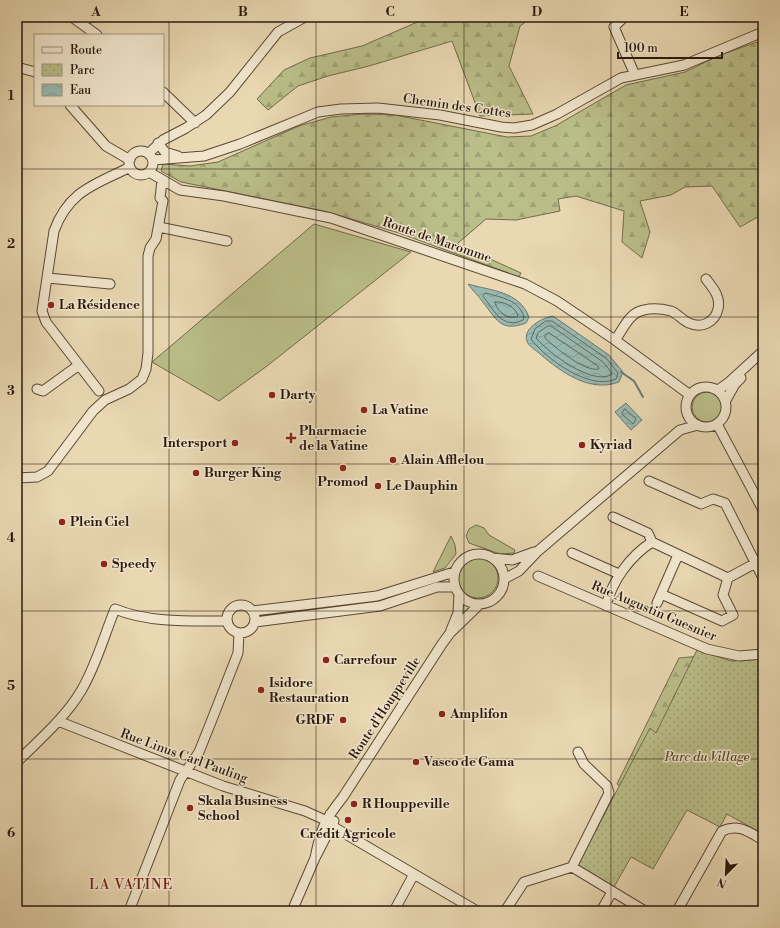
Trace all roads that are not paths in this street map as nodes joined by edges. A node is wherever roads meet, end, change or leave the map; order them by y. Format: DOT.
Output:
graph roads {
  1 [pos="72,17"];
  2 [pos="90,17"];
  3 [pos="305,17"];
  4 [pos="624,17"];
  5 [pos="81,23"];
  6 [pos="763,32"];
  7 [pos="96,34"];
  8 [pos="17,68"];
  9 [pos="34,72"];
  10 [pos="634,75"];
  11 [pos="164,93"];
  12 [pos="71,106"];
  13 [pos="195,123"];
  14 [pos="158,144"];
  15 [pos="151,156"];
  16 [pos="183,157"];
  17 [pos="130,163"];
  18 [pos="149,172"];
  19 [pos="162,181"];
  20 [pos="173,188"];
  21 [pos="163,201"];
  22 [pos="159,227"];
  23 [pos="227,241"];
  24 [pos="48,278"];
  25 [pos="706,279"];
  26 [pos="110,284"];
  27 [pos="615,340"];
  28 [pos="763,351"];
  29 [pos="763,358"];
  30 [pos="79,365"];
  31 [pos="37,389"];
  32 [pos="718,390"];
  33 [pos="690,395"];
  34 [pos="102,396"];
  35 [pos="726,400"];
  36 [pos="687,413"];
  37 [pos="717,424"];
  38 [pos="698,425"];
  39 [pos="680,430"];
  40 [pos="17,478"];
  41 [pos="649,481"];
  42 [pos="763,510"];
  43 [pos="613,517"];
  44 [pos="652,542"];
  45 [pos="538,551"];
  46 [pos="572,552"];
  47 [pos="678,554"];
  48 [pos="493,558"];
  49 [pos="759,561"];
  50 [pos="454,572"];
  51 [pos="619,574"];
  52 [pos="538,576"];
  53 [pos="728,578"];
  54 [pos="763,578"];
  55 [pos="504,579"];
  56 [pos="457,591"];
  57 [pos="480,604"];
  58 [pos="606,606"];
  59 [pos="253,611"];
  60 [pos="227,621"];
  61 [pos="255,622"];
  62 [pos="239,633"];
  63 [pos="450,633"];
  64 [pos="763,654"];
  65 [pos="58,721"];
  66 [pos="578,752"];
  67 [pos="17,762"];
  68 [pos="185,772"];
  69 [pos="343,797"];
  70 [pos="329,820"];
  71 [pos="763,840"];
  72 [pos="572,867"];
  73 [pos="414,874"];
  74 [pos="612,892"];
  75 [pos="129,911"];
  76 [pos="292,911"];
  77 [pos="394,911"];
  78 [pos="478,911"];
  79 [pos="505,911"];
  80 [pos="601,911"];
  81 [pos="645,911"];
  82 [pos="677,911"];
  1 -- 5 [label="street"];
  2 -- 5 [label="street"];
  3 -- 13 [label="street"];
  4 -- 10 [label="street"];
  5 -- 7 [label="street"];
  6 -- 10 [label="street, Chemin des Cottes"];
  8 -- 9 [label="street"];
  10 -- 16 [label="street, Chemin des Cottes"];
  11 -- 13 [label="street"];
  12 -- 17 [label="street"];
  13 -- 14 [label="street"];
  14 -- 15 [label="street"];
  14 -- 16 [label="street, Chemin des Cottes"];
  15 -- 16 [label="street, Chemin des Cottes"];
  15 -- 17 [label="street"];
  15 -- 18 [label="street"];
  17 -- 18 [label="street"];
  17 -- 24 [label="street"];
  18 -- 19 [label="street, Route de Maromme"];
  19 -- 20 [label="street, Route de Maromme"];
  19 -- 21 [label="street"];
  20 -- 21 [label="street"];
  20 -- 27 [label="street, Route de Maromme"];
  21 -- 22 [label="street"];
  22 -- 23 [label="street"];
  22 -- 34 [label="street"];
  24 -- 26 [label="street"];
  24 -- 30 [label="street"];
  25 -- 27 [label="street"];
  27 -- 33 [label="street, Route de Maromme"];
  28 -- 32 [label="street"];
  29 -- 35 [label="street"];
  30 -- 31 [label="street"];
  30 -- 34 [label="street"];
  32 -- 33 [label="street"];
  32 -- 35 [label="street"];
  33 -- 36 [label="street"];
  34 -- 40 [label="street"];
  35 -- 37 [label="street"];
  36 -- 38 [label="street"];
  36 -- 39 [label="street"];
  37 -- 38 [label="street"];
  37 -- 42 [label="street"];
  38 -- 39 [label="street"];
  39 -- 45 [label="street"];
  41 -- 49 [label="street"];
  43 -- 44 [label="street"];
  44 -- 47 [label="street"];
  44 -- 51 [label="street"];
  45 -- 48 [label="street"];
  45 -- 55 [label="street"];
  46 -- 51 [label="street"];
  47 -- 53 [label="street"];
  47 -- 53 [label="street"];
  48 -- 50 [label="street"];
  48 -- 55 [label="street"];
  49 -- 53 [label="street"];
  49 -- 54 [label="street"];
  50 -- 56 [label="street"];
  50 -- 59 [label="street"];
  51 -- 58 [label="street"];
  52 -- 58 [label="street, Rue Augustin Guesnier"];
  55 -- 57 [label="street"];
  56 -- 57 [label="street"];
  56 -- 61 [label="street"];
  56 -- 63 [label="street, Route d'Houppeville"];
  57 -- 63 [label="street, Route d'Houppeville"];
  58 -- 64 [label="street, Rue Augustin Guesnier"];
  59 -- 60 [label="street"];
  59 -- 61 [label="street"];
  60 -- 62 [label="street"];
  60 -- 65 [label="street"];
  61 -- 62 [label="street"];
  62 -- 68 [label="street"];
  63 -- 69 [label="street, Route d'Houppeville"];
  65 -- 67 [label="street"];
  65 -- 68 [label="street, Rue Linus Carl Pauling"];
  66 -- 72 [label="street"];
  68 -- 70 [label="street, Rue Linus Carl Pauling"];
  68 -- 75 [label="street"];
  69 -- 70 [label="street, Route d'Houppeville"];
  69 -- 70 [label="street, Route d'Houppeville"];
  70 -- 73 [label="street, Rue Linus Carl Pauling"];
  70 -- 76 [label="street, Route d'Houppeville"];
  71 -- 82 [label="street"];
  72 -- 74 [label="street"];
  72 -- 79 [label="street"];
  73 -- 77 [label="street"];
  73 -- 78 [label="street, Rue Linus Carl Pauling"];
  74 -- 80 [label="street"];
  74 -- 81 [label="street"];
}
